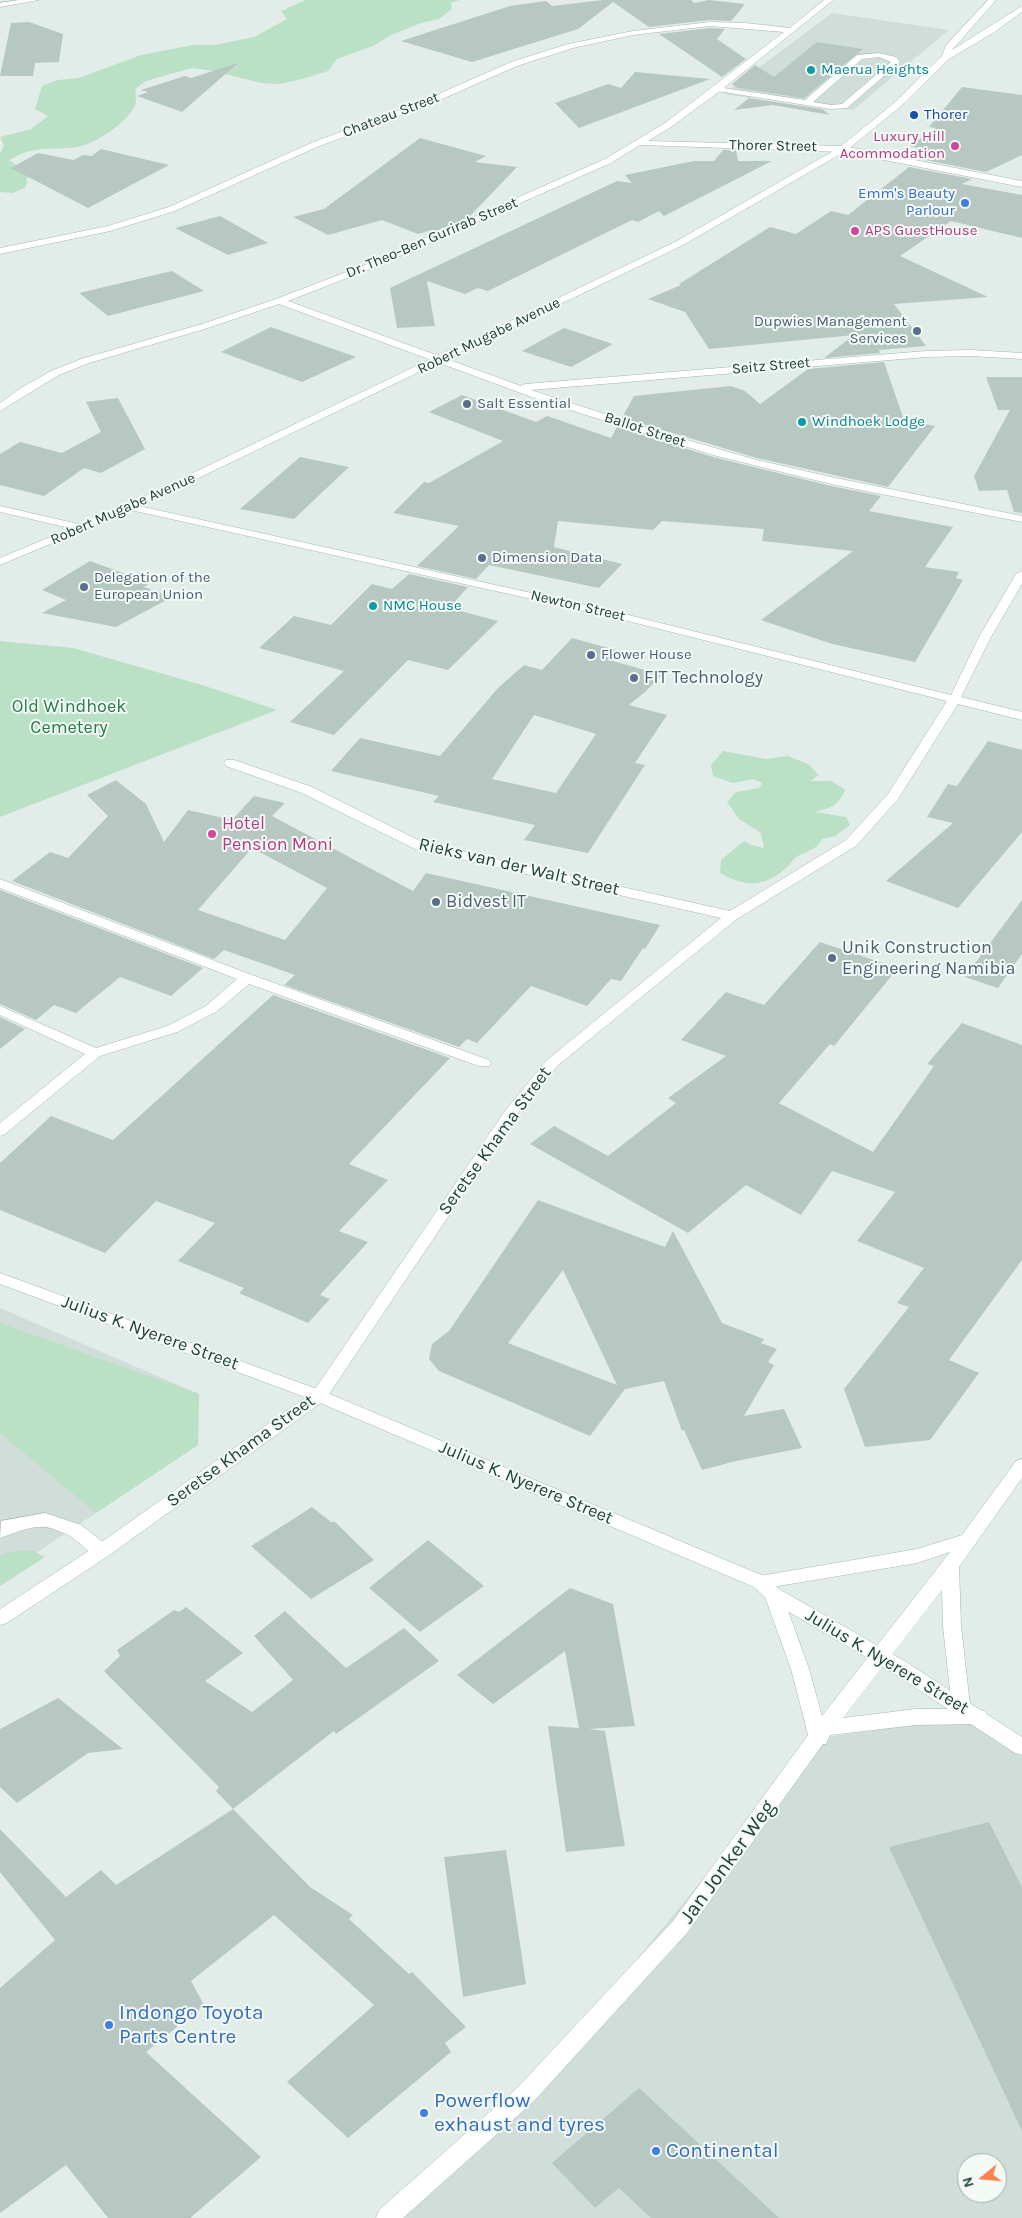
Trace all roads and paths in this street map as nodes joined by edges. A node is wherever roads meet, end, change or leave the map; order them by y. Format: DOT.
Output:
graph roads {
  1 [pos="35,0"];
  2 [pos="829,0"];
  3 [pos="992,0"];
  4 [pos="0,5"];
  5 [pos="1020,11"];
  6 [pos="791,30"];
  7 [pos="946,57"];
  8 [pos="717,89"];
  9 [pos="807,103"];
  10 [pos="641,143"];
  11 [pos="843,149"];
  12 [pos="1022,184"];
  13 [pos="0,251"];
  14 [pos="279,301"];
  15 [pos="1022,356"];
  16 [pos="438,360"];
  17 [pos="520,388"];
  18 [pos="0,408"];
  19 [pos="130,508"];
  20 [pos="0,510"];
  21 [pos="1022,519"];
  22 [pos="83,528"];
  23 [pos="0,562"];
  24 [pos="1022,574"];
  25 [pos="954,700"];
  26 [pos="1022,716"];
  27 [pos="230,763"];
  28 [pos="0,883"];
  29 [pos="732,916"];
  30 [pos="247,978"];
  31 [pos="0,1010"];
  32 [pos="95,1053"];
  33 [pos="484,1063"];
  34 [pos="0,1131"];
  35 [pos="0,1278"];
  36 [pos="319,1396"];
  37 [pos="1022,1465"];
  38 [pos="0,1530"];
  39 [pos="968,1540"];
  40 [pos="102,1551"];
  41 [pos="950,1566"];
  42 [pos="766,1588"];
  43 [pos="0,1618"];
  44 [pos="881,1655"];
  45 [pos="960,1705"];
  46 [pos="978,1716"];
  47 [pos="821,1733"];
  48 [pos="1022,1747"];
  49 [pos="387,2218"];
  1 -- 4 [label="street"];
  2 -- 6 [label="street, Dr. Theo-Ben Gurirab Street"];
  3 -- 7 [label="street, Robert Mugabe Avenue"];
  5 -- 7 [label="street, Robert Mugabe Avenue"];
  6 -- 8 [label="street, Dr. Theo-Ben Gurirab Street"];
  6 -- 13 [label="street, Chateau Street"];
  7 -- 11 [label="street, Robert Mugabe Avenue"];
  8 -- 9 [label="street"];
  8 -- 10 [label="street, Dr. Theo-Ben Gurirab Street"];
  9 -- 9 [label="street"];
  10 -- 11 [label="street, Thorer Street"];
  10 -- 14 [label="street, Dr. Theo-Ben Gurirab Street"];
  11 -- 12 [label="street, Thorer Street"];
  11 -- 16 [label="street, Robert Mugabe Avenue"];
  14 -- 16 [label="street, Ballot Street"];
  14 -- 18 [label="street, Dr. Theo-Ben Gurirab Street"];
  15 -- 17 [label="street, Seitz Street"];
  16 -- 17 [label="street, Ballot Street"];
  16 -- 19 [label="street, Robert Mugabe Avenue"];
  17 -- 21 [label="street, Ballot Street"];
  19 -- 22 [label="street, Robert Mugabe Avenue"];
  19 -- 25 [label="street, Newton Street"];
  20 -- 22 [label="street"];
  22 -- 23 [label="street, Robert Mugabe Avenue"];
  24 -- 25 [label="street, Seretse Khama Street"];
  25 -- 26 [label="street, Newton Street"];
  25 -- 29 [label="street, Seretse Khama Street"];
  27 -- 29 [label="street, Rieks van der Walt Street"];
  28 -- 30 [label="street"];
  29 -- 36 [label="street, Seretse Khama Street"];
  30 -- 32 [label="street"];
  30 -- 33 [label="street"];
  31 -- 32 [label="street"];
  32 -- 34 [label="street"];
  35 -- 36 [label="street, Julius K. Nyerere Street"];
  36 -- 40 [label="street, Seretse Khama Street"];
  36 -- 42 [label="street, Julius K. Nyerere Street"];
  37 -- 39 [label="street, Jan Jonker Weg"];
  38 -- 40 [label="street"];
  39 -- 41 [label="street, Jan Jonker Weg"];
  39 -- 42 [label="street"];
  40 -- 43 [label="street, Seretse Khama Street"];
  41 -- 44 [label="street, Jan Jonker Weg"];
  41 -- 45 [label="street"];
  42 -- 44 [label="street, Julius K. Nyerere Street"];
  42 -- 47 [label="street"];
  44 -- 45 [label="street, Julius K. Nyerere Street"];
  44 -- 47 [label="street, Jan Jonker Weg"];
  45 -- 46 [label="street, Julius K. Nyerere Street"];
  46 -- 47 [label="street"];
  46 -- 48 [label="street, Julius K. Nyerere Street"];
  47 -- 49 [label="street, Jan Jonker Weg"];
}
